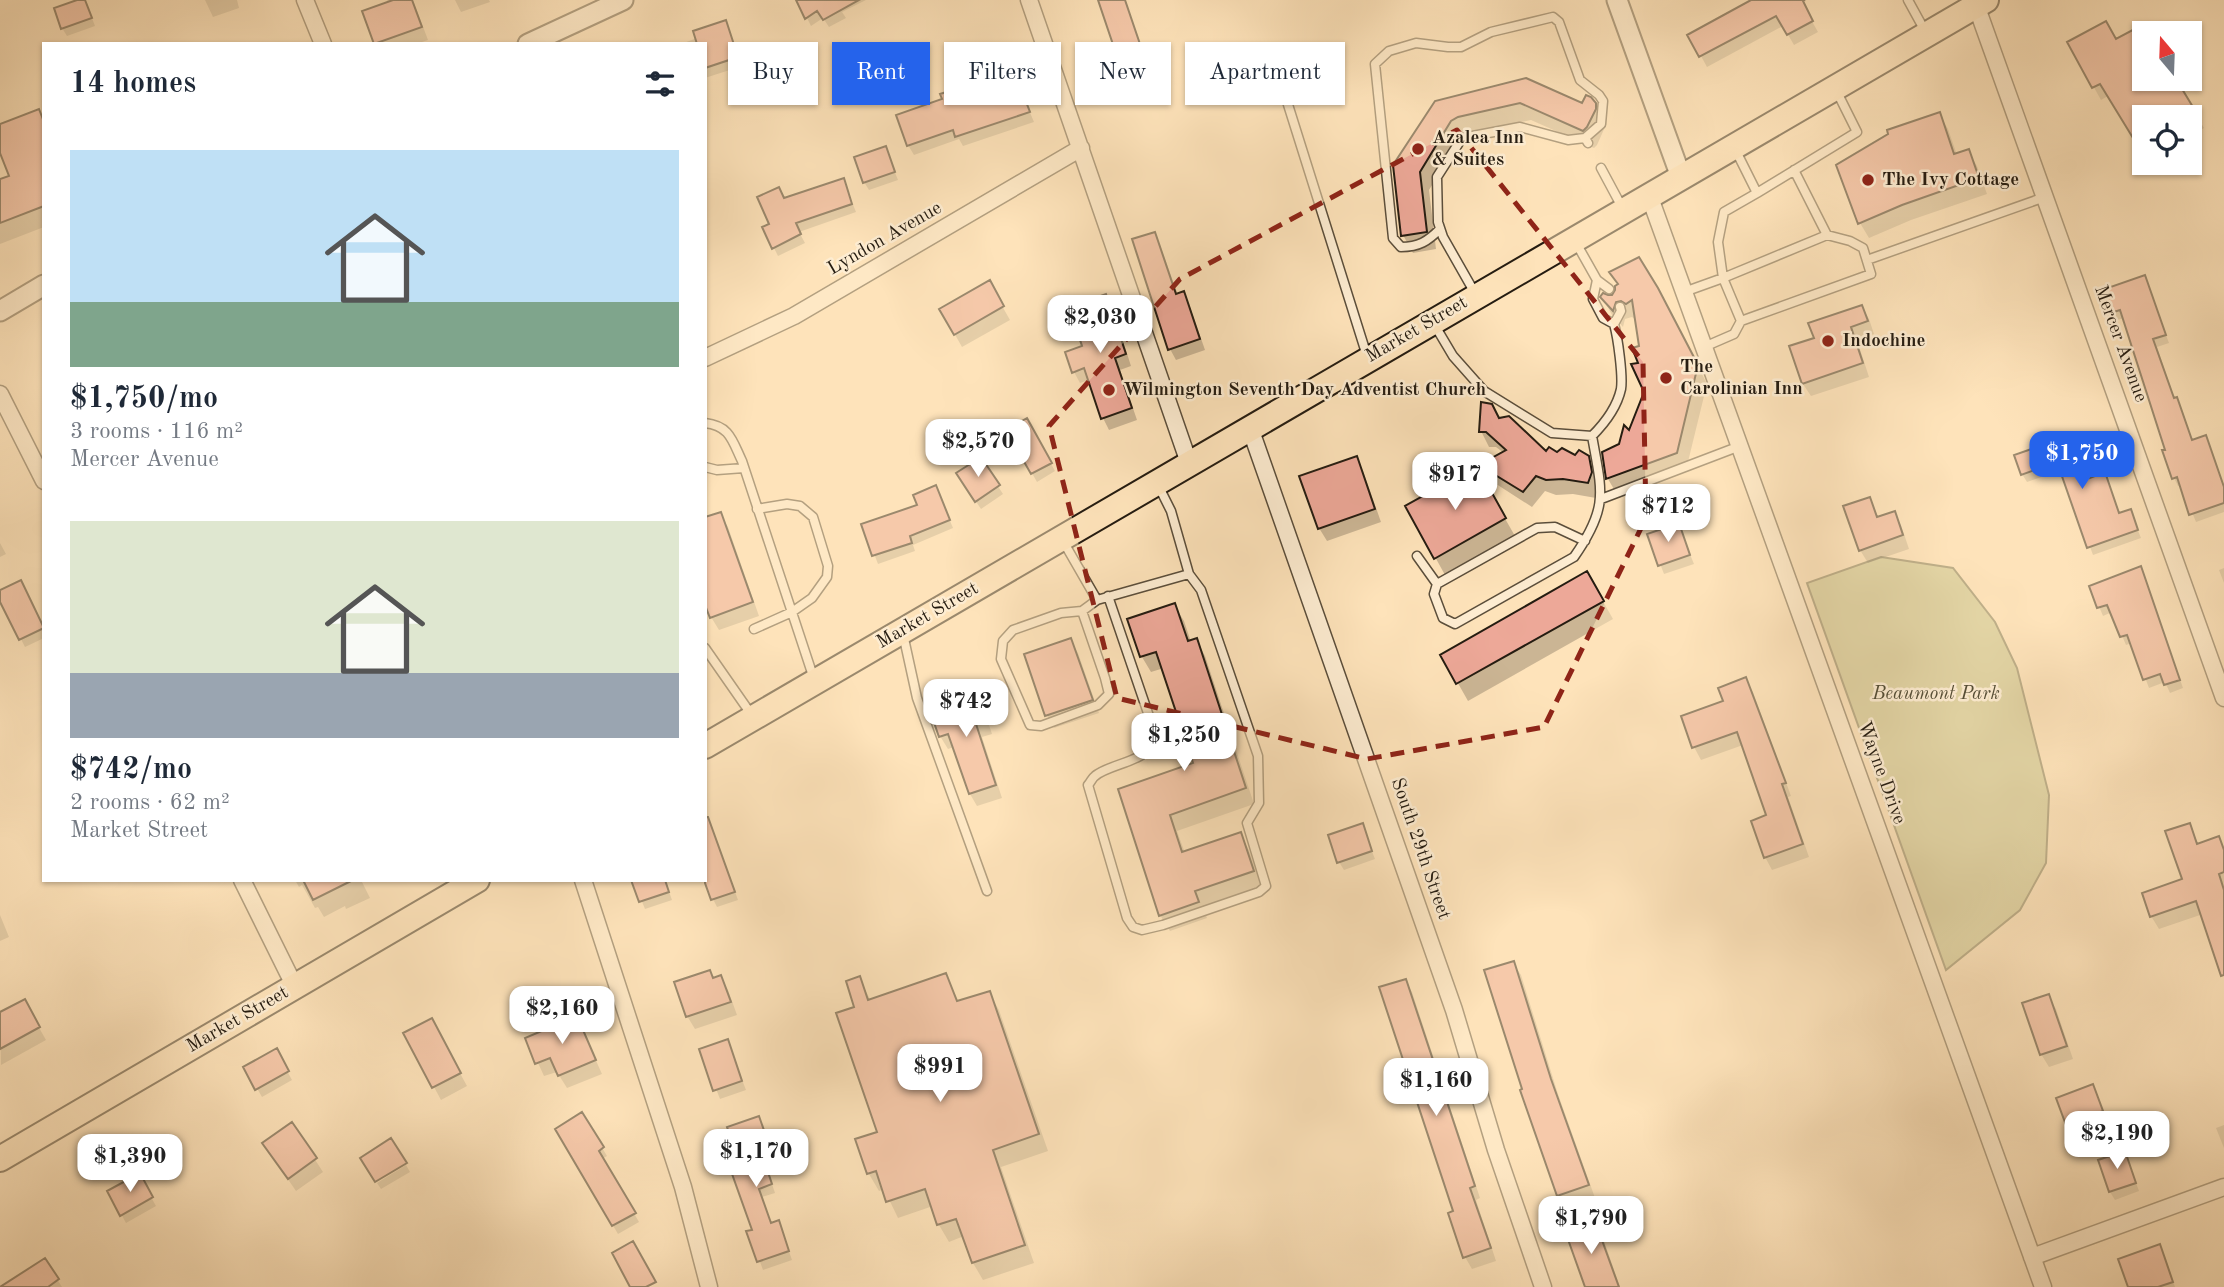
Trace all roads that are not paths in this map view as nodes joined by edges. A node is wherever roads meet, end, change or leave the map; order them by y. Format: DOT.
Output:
graph roads {
  1 [pos="305,0"];
  2 [pos="624,0"];
  3 [pos="1029,0"];
  4 [pos="1617,0"];
  5 [pos="1908,0"];
  6 [pos="1979,2"];
  7 [pos="1926,35"];
  8 [pos="322,42"];
  9 [pos="532,42"];
  10 [pos="1835,88"];
  11 [pos="1288,105"];
  12 [pos="1733,147"];
  13 [pos="1082,148"];
  14 [pos="1601,168"];
  15 [pos="1794,170"];
  16 [pos="1681,177"];
  17 [pos="1757,193"];
  18 [pos="1649,195"];
  19 [pos="2045,197"];
  20 [pos="1623,210"];
  21 [pos="1440,229"];
  22 [pos="1827,235"];
  23 [pos="1574,239"];
  24 [pos="1867,260"];
  25 [pos="1723,278"];
  26 [pos="1597,280"];
  27 [pos="42,286"];
  28 [pos="1609,289"];
  29 [pos="1684,292"];
  30 [pos="1476,296"];
  31 [pos="1620,307"];
  32 [pos="0,311"];
  33 [pos="1433,321"];
  34 [pos="1741,321"];
  35 [pos="1614,324"];
  36 [pos="1704,347"];
  37 [pos="707,357"];
  38 [pos="1368,359"];
  39 [pos="0,394"];
  40 [pos="707,423"];
  41 [pos="1250,428"];
  42 [pos="1592,436"];
  43 [pos="1740,446"];
  44 [pos="1189,463"];
  45 [pos="707,468"];
  46 [pos="744,468"];
  47 [pos="42,477"];
  48 [pos="1156,482"];
  49 [pos="1601,499"];
  50 [pos="757,509"];
  51 [pos="1061,538"];
  52 [pos="1585,541"];
  53 [pos="1417,556"];
  54 [pos="1189,574"];
  55 [pos="1437,584"];
  56 [pos="1108,596"];
  57 [pos="1097,600"];
  58 [pos="1082,611"];
  59 [pos="792,612"];
  60 [pos="754,629"];
  61 [pos="902,631"];
  62 [pos="707,651"];
  63 [pos="815,682"];
  64 [pos="2224,698"];
  65 [pos="754,718"];
  66 [pos="707,745"];
  67 [pos="243,882"];
  68 [pos="474,882"];
  69 [pos="584,882"];
  70 [pos="987,891"];
  71 [pos="295,987"];
  72 [pos="0,1160"];
  73 [pos="2224,1188"];
  74 [pos="2032,1257"];
  75 [pos="709,1287"];
  76 [pos="1543,1287"];
  77 [pos="2043,1287"];
  1 -- 8 [label="street"];
  2 -- 9 [label="street"];
  3 -- 13 [label="street"];
  4 -- 16 [label="street"];
  5 -- 7 [label="lane"];
  6 -- 7 [label="main road, Market Street"];
  6 -- 19 [label="street, Mercer Avenue"];
  7 -- 10 [label="main road, Market Street"];
  10 -- 12 [label="main road, Market Street"];
  10 -- 15 [label="lane"];
  11 -- 38 [label="lane"];
  12 -- 16 [label="main road, Market Street"];
  12 -- 17 [label="lane"];
  13 -- 37 [label="street, Lyndon Avenue"];
  13 -- 44 [label="street"];
  14 -- 20 [label="lane"];
  15 -- 17 [label="lane"];
  15 -- 22 [label="lane"];
  16 -- 18 [label="main road, Market Street"];
  17 -- 25 [label="lane"];
  18 -- 20 [label="main road, Market Street"];
  18 -- 29 [label="street, Wayne Drive"];
  19 -- 24 [label="lane"];
  19 -- 64 [label="street, Mercer Avenue"];
  20 -- 23 [label="main road, Market Street"];
  21 -- 21 [label="lane"];
  21 -- 30 [label="lane"];
  22 -- 24 [label="lane"];
  22 -- 25 [label="lane"];
  23 -- 26 [label="lane"];
  23 -- 30 [label="main road, Market Street"];
  24 -- 34 [label="lane"];
  25 -- 29 [label="lane"];
  25 -- 34 [label="lane"];
  26 -- 28 [label="lane"];
  26 -- 35 [label="lane"];
  27 -- 32 [label="street"];
  29 -- 36 [label="street, Wayne Drive"];
  30 -- 33 [label="main road, Market Street"];
  31 -- 35 [label="lane"];
  33 -- 38 [label="main road, Market Street"];
  33 -- 42 [label="lane"];
  34 -- 36 [label="lane"];
  35 -- 42 [label="lane"];
  36 -- 43 [label="street, Wayne Drive"];
  38 -- 41 [label="main road, Market Street"];
  39 -- 47 [label="street"];
  40 -- 46 [label="lane"];
  41 -- 44 [label="main road, Market Street"];
  41 -- 76 [label="street, South 29th Street"];
  42 -- 49 [label="lane"];
  43 -- 49 [label="lane"];
  43 -- 74 [label="street, Wayne Drive"];
  44 -- 48 [label="main road, Market Street"];
  45 -- 46 [label="lane"];
  46 -- 50 [label="lane"];
  48 -- 51 [label="main road, Market Street"];
  48 -- 54 [label="lane"];
  49 -- 52 [label="lane"];
  50 -- 59 [label="lane"];
  50 -- 59 [label="lane"];
  51 -- 57 [label="lane"];
  51 -- 61 [label="main road, Market Street"];
  52 -- 55 [label="lane"];
  52 -- 55 [label="lane"];
  53 -- 55 [label="lane"];
  54 -- 56 [label="lane"];
  54 -- 56 [label="lane"];
  56 -- 57 [label="lane"];
  57 -- 58 [label="lane"];
  58 -- 58 [label="lane"];
  59 -- 60 [label="lane"];
  59 -- 63 [label="lane"];
  61 -- 63 [label="main road, Market Street"];
  61 -- 70 [label="lane"];
  62 -- 65 [label="lane"];
  63 -- 65 [label="main road, Market Street"];
  65 -- 66 [label="main road, Market Street"];
  67 -- 71 [label="street"];
  68 -- 71 [label="main road, Market Street"];
  69 -- 75 [label="street"];
  71 -- 72 [label="main road, Market Street"];
  73 -- 74 [label="street"];
  74 -- 77 [label="street, Wayne Drive"];
}
